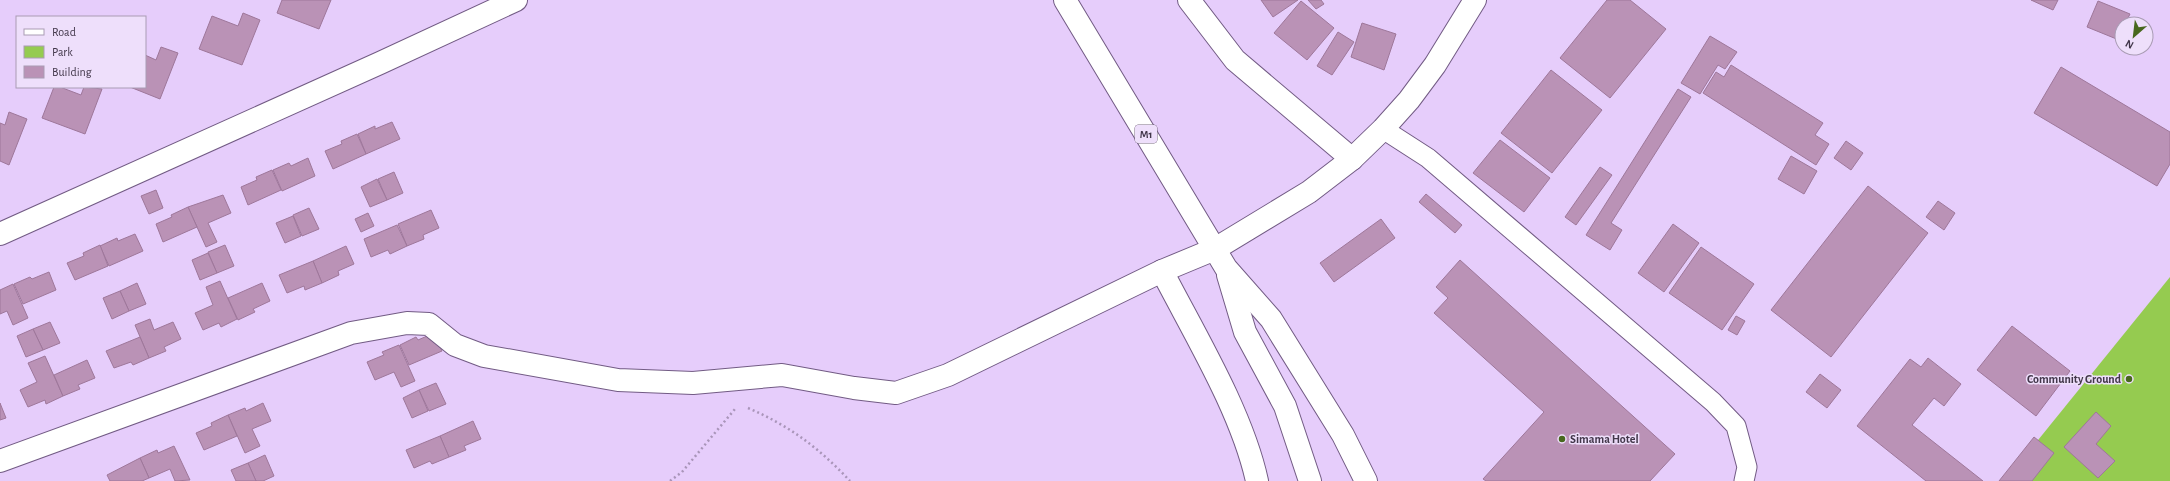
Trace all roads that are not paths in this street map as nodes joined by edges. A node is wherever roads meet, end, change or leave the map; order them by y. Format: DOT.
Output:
graph roads {
  1 [pos="516,0"];
  2 [pos="1065,0"];
  3 [pos="1189,0"];
  4 [pos="1475,0"];
  5 [pos="1383,129"];
  6 [pos="1352,159"];
  7 [pos="0,234"];
  8 [pos="1215,249"];
  9 [pos="1226,268"];
  10 [pos="1162,272"];
  11 [pos="0,461"];
  12 [pos="1256,481"];
  13 [pos="1310,481"];
  14 [pos="1366,481"];
  15 [pos="1744,481"];
  1 -- 7 [label="main road"];
  2 -- 8 [label="main road, M1"];
  3 -- 6 [label="main road"];
  4 -- 5 [label="main road"];
  5 -- 6 [label="main road"];
  5 -- 15 [label="lane"];
  6 -- 8 [label="main road"];
  8 -- 9 [label="main road, M1"];
  8 -- 10 [label="main road"];
  9 -- 13 [label="main road, M1"];
  9 -- 14 [label="main road, M1"];
  10 -- 11 [label="main road"];
  10 -- 12 [label="main road"];
}
